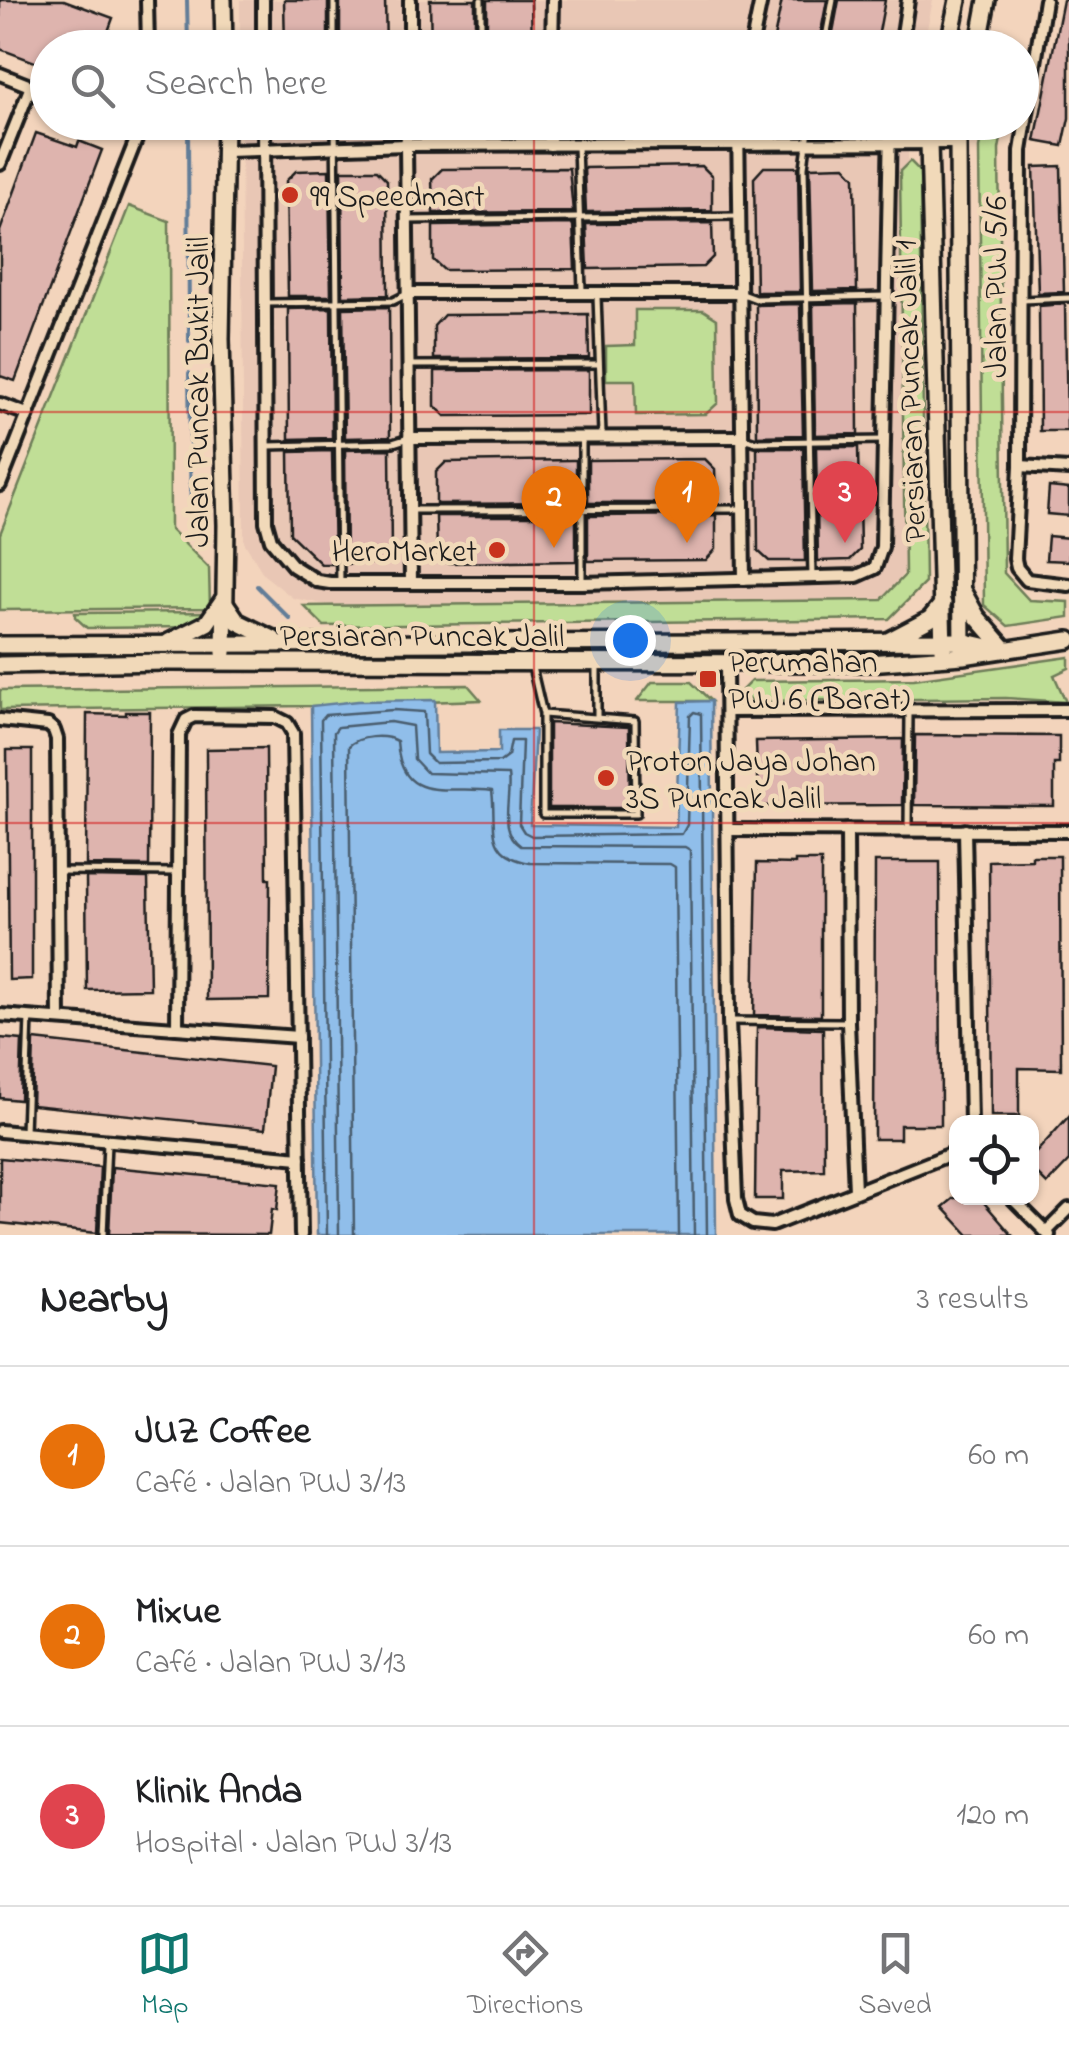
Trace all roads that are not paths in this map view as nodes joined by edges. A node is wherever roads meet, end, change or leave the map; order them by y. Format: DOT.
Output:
graph roads {
  1 [pos="224,0"];
  2 [pos="263,0"];
  3 [pos="334,0"];
  4 [pos="410,0"];
  5 [pos="480,0"];
  6 [pos="553,0"];
  7 [pos="761,0"];
  8 [pos="834,0"];
  9 [pos="908,0"];
  10 [pos="958,0"];
  11 [pos="987,0"];
  12 [pos="1045,0"];
  13 [pos="145,1"];
  14 [pos="147,30"];
  15 [pos="224,30"];
  16 [pos="264,30"];
  17 [pos="334,30"];
  18 [pos="410,30"];
  19 [pos="481,30"];
  20 [pos="552,30"];
  21 [pos="755,30"];
  22 [pos="828,30"];
  23 [pos="904,30"];
  24 [pos="952,30"];
  25 [pos="981,30"];
  26 [pos="1039,38"];
  27 [pos="0,74"];
  28 [pos="30,86"];
  29 [pos="136,140"];
  30 [pos="226,140"];
  31 [pos="265,140"];
  32 [pos="335,140"];
  33 [pos="407,140"];
  34 [pos="482,140"];
  35 [pos="550,140"];
  36 [pos="738,140"];
  37 [pos="807,140"];
  38 [pos="930,140"];
  39 [pos="959,140"];
  40 [pos="1023,140"];
  41 [pos="888,142"];
  42 [pos="806,143"];
  43 [pos="929,143"];
  44 [pos="958,143"];
  45 [pos="406,144"];
  46 [pos="550,144"];
  47 [pos="577,144"];
  48 [pos="738,144"];
  49 [pos="482,145"];
  50 [pos="335,147"];
  51 [pos="265,149"];
  52 [pos="226,151"];
  53 [pos="0,164"];
  54 [pos="738,216"];
  55 [pos="580,218"];
  56 [pos="406,220"];
  57 [pos="408,293"];
  58 [pos="582,293"];
  59 [pos="740,293"];
  60 [pos="597,295"];
  61 [pos="886,296"];
  62 [pos="1069,298"];
  63 [pos="806,300"];
  64 [pos="1020,300"];
  65 [pos="337,302"];
  66 [pos="266,303"];
  67 [pos="599,364"];
  68 [pos="408,366"];
  69 [pos="0,404"];
  70 [pos="26,414"];
  71 [pos="582,437"];
  72 [pos="742,437"];
  73 [pos="409,438"];
  74 [pos="602,438"];
  75 [pos="884,440"];
  76 [pos="808,441"];
  77 [pos="340,445"];
  78 [pos="267,446"];
  79 [pos="1020,466"];
  80 [pos="1069,469"];
  81 [pos="0,484"];
  82 [pos="743,509"];
  83 [pos="410,510"];
  84 [pos="582,510"];
  85 [pos="812,578"];
  86 [pos="744,580"];
  87 [pos="340,583"];
  88 [pos="410,583"];
  89 [pos="582,583"];
  90 [pos="1069,585"];
  91 [pos="963,592"];
  92 [pos="223,600"];
  93 [pos="942,603"];
  94 [pos="1069,640"];
  95 [pos="888,642"];
  96 [pos="283,643"];
  97 [pos="165,644"];
  98 [pos="224,644"];
  99 [pos="0,645"];
  100 [pos="962,648"];
  101 [pos="1003,649"];
  102 [pos="943,650"];
  103 [pos="224,662"];
  104 [pos="531,663"];
  105 [pos="0,664"];
  106 [pos="596,664"];
  107 [pos="726,664"];
  108 [pos="1069,710"];
  109 [pos="727,711"];
  110 [pos="910,711"];
  111 [pos="543,714"];
  112 [pos="596,717"];
  113 [pos="0,720"];
  114 [pos="728,830"];
  115 [pos="847,830"];
  116 [pos="908,830"];
  117 [pos="965,830"];
  118 [pos="1069,831"];
  119 [pos="58,871"];
  120 [pos="178,872"];
  121 [pos="0,1015"];
  122 [pos="29,1017"];
  123 [pos="60,1019"];
  124 [pos="730,1021"];
  125 [pos="848,1022"];
  126 [pos="178,1028"];
  127 [pos="298,1037"];
  128 [pos="971,1115"];
  129 [pos="0,1131"];
  130 [pos="26,1132"];
  131 [pos="107,1141"];
  132 [pos="949,1156"];
  133 [pos="300,1158"];
  134 [pos="855,1191"];
  135 [pos="1019,1205"];
  136 [pos="1069,1209"];
  137 [pos="1048,1233"];
  138 [pos="102,1235"];
  139 [pos="301,1235"];
  1 -- 15 [label="main road"];
  2 -- 16 [label="street"];
  3 -- 17 [label="lane"];
  4 -- 18 [label="street"];
  5 -- 19 [label="lane"];
  6 -- 20 [label="street"];
  7 -- 21 [label="street"];
  8 -- 22 [label="lane"];
  9 -- 23 [label="street"];
  10 -- 24 [label="main road"];
  11 -- 25 [label="main road"];
  12 -- 26 [label="street, Jalan PUJ 5/6"];
  13 -- 14 [label="street"];
  27 -- 28 [label="street"];
  28 -- 53 [label="street"];
  29 -- 70 [label="street"];
  30 -- 52 [label="main road, Jalan Puncak Bukit Jalil"];
  31 -- 51 [label="street"];
  32 -- 50 [label="lane"];
  33 -- 45 [label="street"];
  34 -- 49 [label="lane"];
  35 -- 46 [label="street"];
  36 -- 48 [label="street"];
  37 -- 42 [label="lane"];
  38 -- 43 [label="main road, Persiaran Puncak Jalil 1"];
  39 -- 44 [label="main road, Persiaran Puncak Jalil 1"];
  40 -- 64 [label="street, Jalan PUJ 5/6"];
  41 -- 42 [label="street"];
  41 -- 43 [label="street"];
  41 -- 61 [label="street"];
  42 -- 48 [label="street"];
  42 -- 63 [label="lane"];
  43 -- 44 [label="street"];
  43 -- 93 [label="main road, Persiaran Puncak Jalil 1"];
  44 -- 91 [label="main road, Persiaran Puncak Jalil 1"];
  45 -- 49 [label="street"];
  45 -- 50 [label="street"];
  45 -- 56 [label="street"];
  46 -- 47 [label="street"];
  46 -- 49 [label="street"];
  47 -- 48 [label="street"];
  47 -- 55 [label="lane"];
  48 -- 54 [label="street"];
  50 -- 51 [label="street"];
  50 -- 65 [label="lane"];
  51 -- 52 [label="street"];
  51 -- 66 [label="street"];
  52 -- 92 [label="main road, Jalan Puncak Bukit Jalil"];
  54 -- 55 [label="lane"];
  54 -- 59 [label="street"];
  55 -- 56 [label="lane"];
  55 -- 58 [label="lane"];
  56 -- 57 [label="street"];
  57 -- 58 [label="street"];
  57 -- 65 [label="lane"];
  57 -- 68 [label="street"];
  58 -- 60 [label="street"];
  59 -- 60 [label="street"];
  59 -- 63 [label="lane"];
  59 -- 72 [label="street"];
  60 -- 67 [label="lane"];
  61 -- 63 [label="lane"];
  61 -- 75 [label="street"];
  62 -- 64 [label="lane"];
  63 -- 76 [label="lane"];
  64 -- 79 [label="street, Jalan PUJ 5/6"];
  65 -- 66 [label="lane"];
  65 -- 77 [label="lane"];
  66 -- 78 [label="street"];
  67 -- 68 [label="lane"];
  67 -- 74 [label="lane"];
  68 -- 73 [label="street"];
  69 -- 70 [label="street"];
  70 -- 81 [label="street"];
  71 -- 73 [label="street"];
  71 -- 74 [label="street"];
  71 -- 84 [label="lane"];
  72 -- 74 [label="street"];
  72 -- 76 [label="lane"];
  72 -- 82 [label="street"];
  73 -- 77 [label="lane"];
  73 -- 83 [label="street"];
  75 -- 76 [label="lane"];
  75 -- 85 [label="street"];
  76 -- 85 [label="lane"];
  77 -- 78 [label="lane"];
  77 -- 87 [label="lane"];
  78 -- 87 [label="street"];
  79 -- 80 [label="street"];
  79 -- 90 [label="street, Jalan PUJ 5/6"];
  82 -- 84 [label="lane"];
  82 -- 86 [label="street"];
  83 -- 84 [label="lane"];
  83 -- 88 [label="street"];
  84 -- 89 [label="lane"];
  85 -- 86 [label="street"];
  86 -- 89 [label="street"];
  87 -- 88 [label="street"];
  88 -- 89 [label="street"];
  91 -- 100 [label="main road, Persiaran Puncak Jalil 1"];
  91 -- 101 [label="main road"];
  92 -- 96 [label="main road"];
  92 -- 97 [label="main road"];
  92 -- 98 [label="main road, Jalan Puncak Bukit Jalil"];
  93 -- 95 [label="main road"];
  93 -- 102 [label="main road, Persiaran Puncak Jalil 1"];
  94 -- 101 [label="main road"];
  95 -- 96 [label="main road, Persiaran Puncak Jalil"];
  95 -- 102 [label="main road, Persiaran Puncak Jalil"];
  96 -- 98 [label="main road, Persiaran Puncak Jalil"];
  97 -- 98 [label="main road, Persiaran Puncak Jalil"];
  97 -- 99 [label="main road, Persiaran Puncak Jalil"];
  98 -- 103 [label="main road, Jalan Puncak Bukit Jalil"];
  100 -- 101 [label="main road, Persiaran Puncak Jalil"];
  100 -- 102 [label="main road, Persiaran Puncak Jalil"];
  102 -- 107 [label="main road, Persiaran Puncak Jalil"];
  103 -- 104 [label="main road, Persiaran Puncak Jalil"];
  103 -- 105 [label="main road, Persiaran Puncak Jalil"];
  104 -- 106 [label="main road, Persiaran Puncak Jalil"];
  104 -- 111 [label="lane"];
  106 -- 107 [label="main road, Persiaran Puncak Jalil"];
  106 -- 112 [label="lane"];
  107 -- 109 [label="street"];
  108 -- 110 [label="street"];
  109 -- 110 [label="street"];
  109 -- 114 [label="street"];
  110 -- 116 [label="lane"];
  111 -- 112 [label="lane"];
  111 -- 112 [label="lane"];
  113 -- 119 [label="street"];
  114 -- 115 [label="street"];
  114 -- 124 [label="street"];
  115 -- 116 [label="street"];
  115 -- 125 [label="street"];
  116 -- 117 [label="street"];
  117 -- 118 [label="street"];
  117 -- 128 [label="street"];
  119 -- 120 [label="lane"];
  119 -- 123 [label="street"];
  120 -- 126 [label="street"];
  120 -- 127 [label="street"];
  121 -- 122 [label="street"];
  122 -- 123 [label="street"];
  122 -- 130 [label="lane"];
  123 -- 126 [label="street"];
  124 -- 125 [label="lane"];
  124 -- 134 [label="street"];
  125 -- 134 [label="street"];
  126 -- 127 [label="street"];
  127 -- 133 [label="street"];
  129 -- 130 [label="street"];
  130 -- 131 [label="street"];
  131 -- 133 [label="street"];
  131 -- 138 [label="lane"];
  132 -- 134 [label="street"];
  133 -- 139 [label="street"];
  135 -- 137 [label="street"];
  136 -- 137 [label="street"];
}
